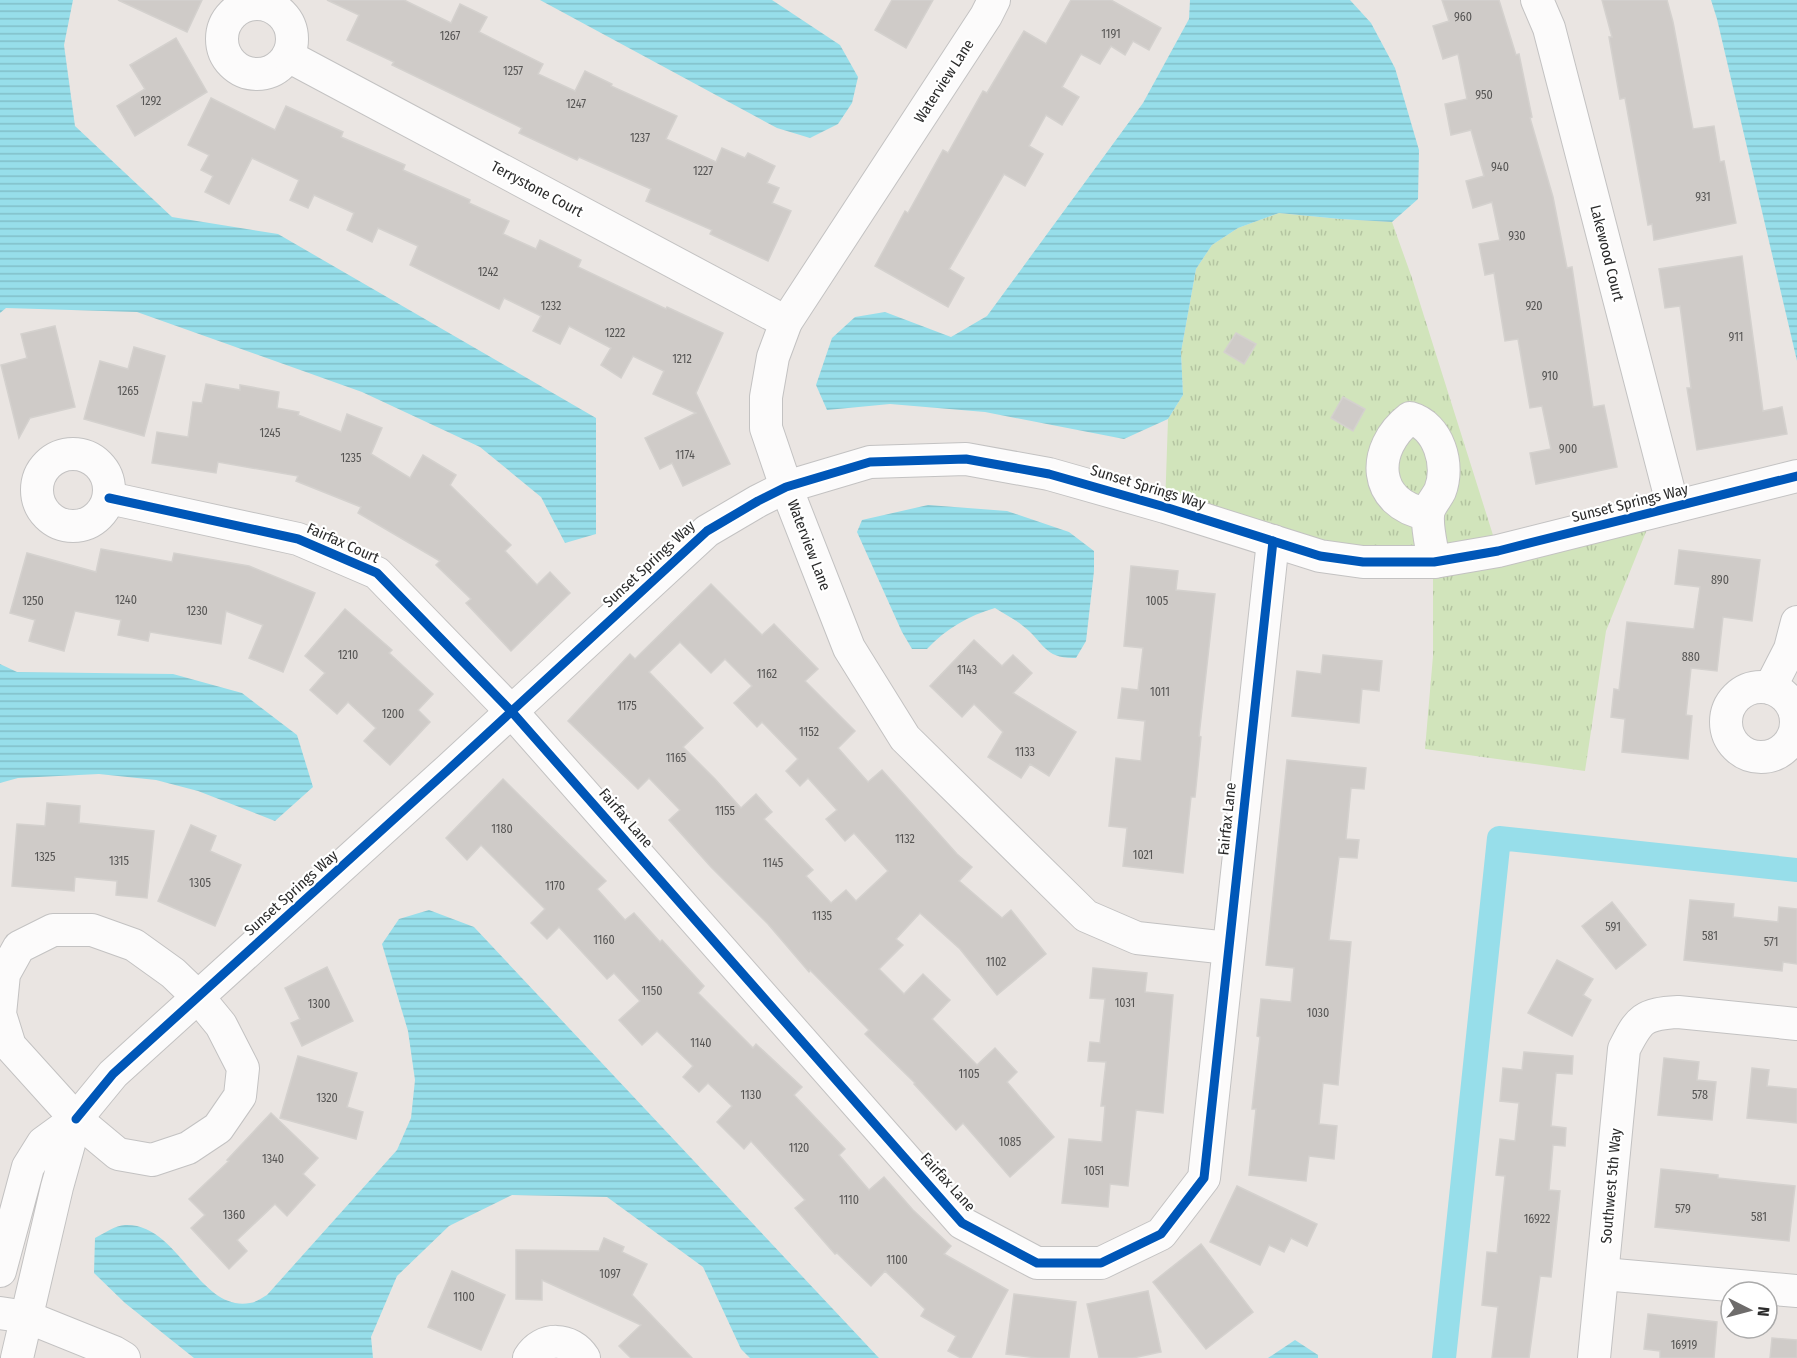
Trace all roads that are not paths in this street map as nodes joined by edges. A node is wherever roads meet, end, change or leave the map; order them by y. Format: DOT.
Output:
graph roads {
  1 [pos="994,0"];
  2 [pos="1537,0"];
  3 [pos="288,56"];
  4 [pos="786,322"];
  5 [pos="1797,476"];
  6 [pos="786,487"];
  7 [pos="109,498"];
  8 [pos="1673,507"];
  9 [pos="1427,514"];
  10 [pos="1273,541"];
  11 [pos="1434,562"];
  12 [pos="1797,622"];
  13 [pos="1770,688"];
  14 [pos="512,712"];
  15 [pos="1228,948"];
  16 [pos="198,998"];
  17 [pos="0,1014"];
  18 [pos="1797,1024"];
  19 [pos="76,1119"];
  20 [pos="22,1187"];
  21 [pos="55,1195"];
  22 [pos="0,1270"];
  23 [pos="1603,1274"];
  24 [pos="1797,1291"];
  25 [pos="13,1315"];
  26 [pos="17,1358"];
  27 [pos="124,1358"];
  28 [pos="529,1358"];
  29 [pos="584,1358"];
  30 [pos="1594,1358"];
  1 -- 4 [label="street, Waterview Lane"];
  2 -- 8 [label="street, Lakewood Court"];
  3 -- 4 [label="street, Terrystone Court"];
  4 -- 6 [label="street, Waterview Lane"];
  5 -- 8 [label="street, Sunset Springs Way"];
  6 -- 10 [label="street, Sunset Springs Way"];
  6 -- 14 [label="street, Sunset Springs Way"];
  6 -- 15 [label="street, Waterview Lane"];
  7 -- 14 [label="street, Fairfax Court"];
  8 -- 11 [label="street, Sunset Springs Way"];
  9 -- 11 [label="street"];
  10 -- 11 [label="street, Sunset Springs Way"];
  10 -- 15 [label="street, Fairfax Lane"];
  12 -- 13 [label="street"];
  14 -- 15 [label="street, Fairfax Lane"];
  14 -- 16 [label="street, Sunset Springs Way"];
  16 -- 17 [label="street"];
  16 -- 19 [label="street, Sunset Springs Way"];
  16 -- 19 [label="street"];
  17 -- 19 [label="street"];
  18 -- 23 [label="street, Southwest 5th Way"];
  19 -- 20 [label="street, Sunset Springs Way"];
  19 -- 21 [label="street, Sunset Springs Way"];
  20 -- 21 [label="street"];
  20 -- 22 [label="street, Sunset Springs Way"];
  21 -- 25 [label="street, Sunset Springs Way"];
  23 -- 24 [label="street"];
  23 -- 30 [label="street, Southwest 5th Way"];
  25 -- 26 [label="street, Sunset Springs Way"];
  25 -- 27 [label="street"];
  28 -- 29 [label="street"];
}
